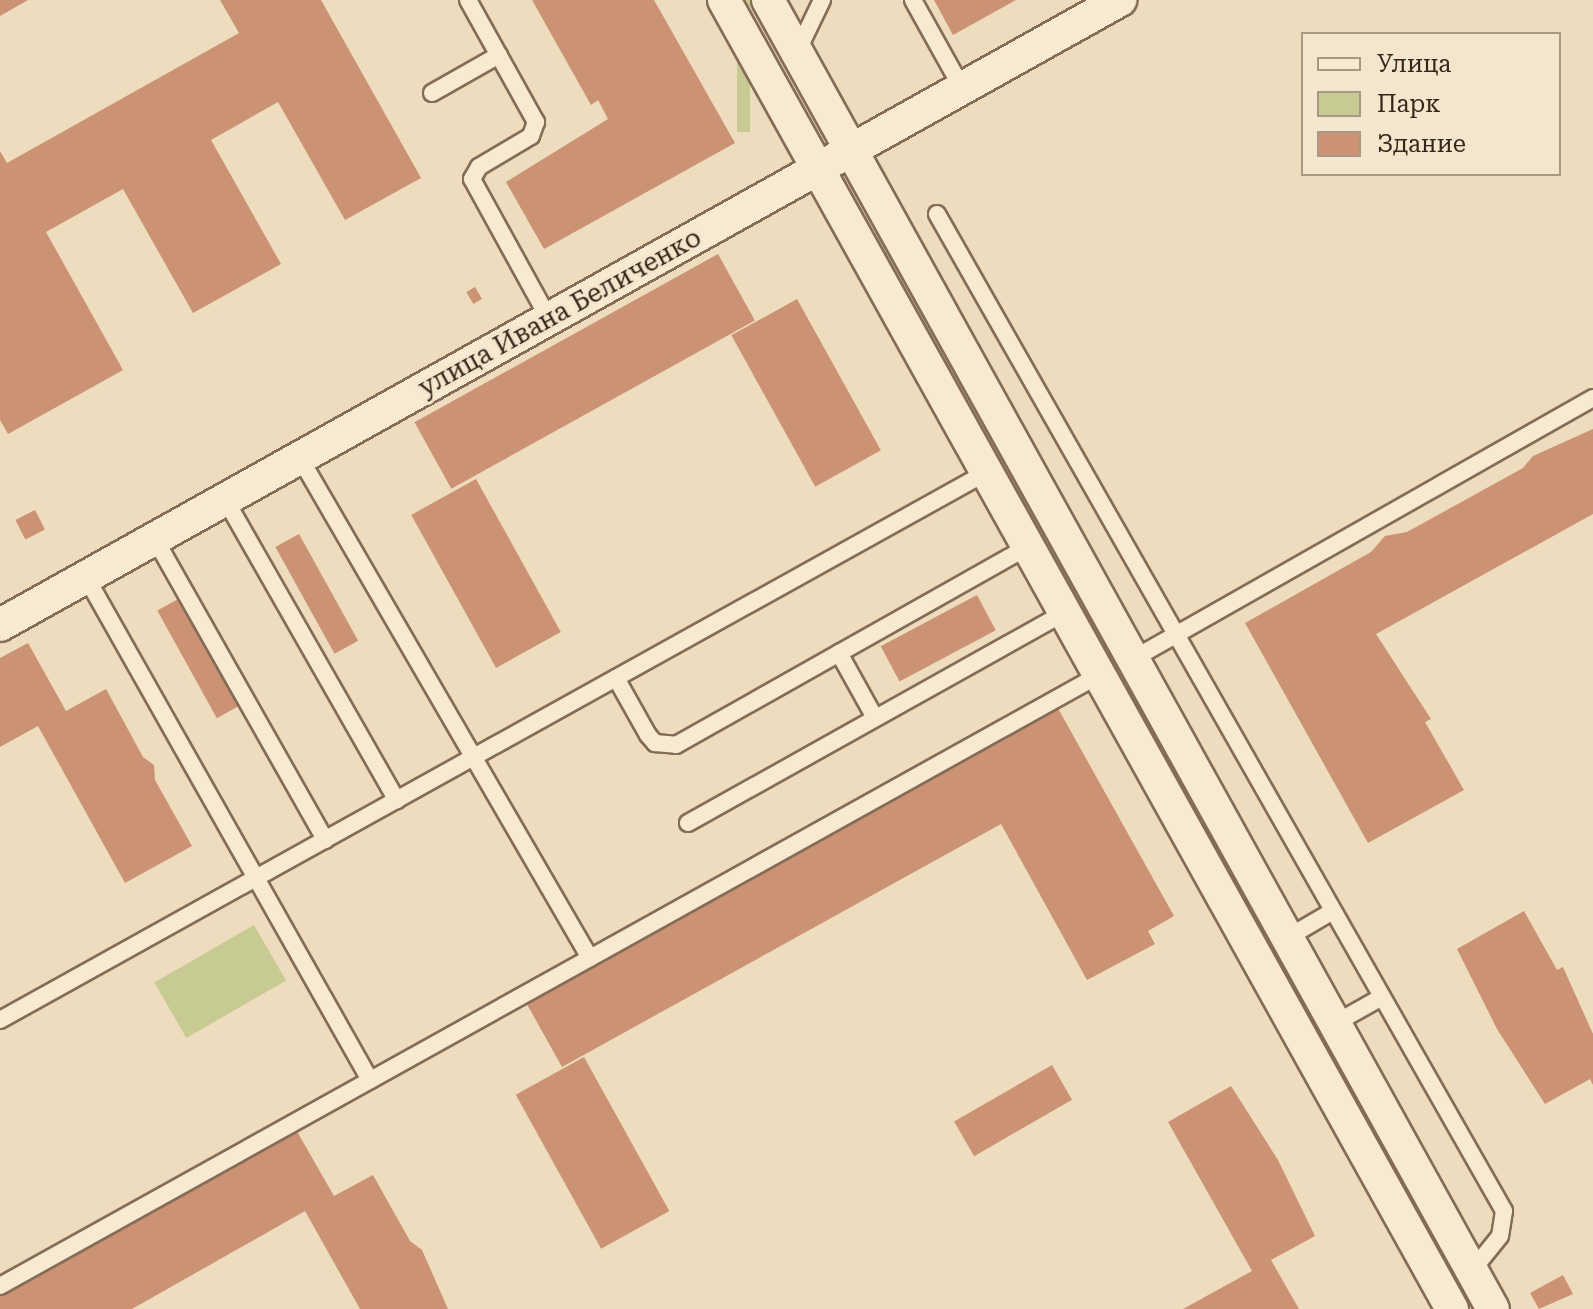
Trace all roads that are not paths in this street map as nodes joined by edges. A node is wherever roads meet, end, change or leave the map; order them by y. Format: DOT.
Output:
graph roads {
  1 [pos="468,0"];
  2 [pos="724,0"];
  3 [pos="768,0"];
  4 [pos="822,0"];
  5 [pos="913,0"];
  6 [pos="1120,0"];
  7 [pos="797,52"];
  8 [pos="499,55"];
  9 [pos="962,88"];
  10 [pos="432,93"];
  11 [pos="851,150"];
  12 [pos="818,168"];
  13 [pos="937,214"];
  14 [pos="549,319"];
  15 [pos="1593,398"];
  16 [pos="300,458"];
  17 [pos="987,472"];
  18 [pos="225,499"];
  19 [pos="155,539"];
  20 [pos="1029,546"];
  21 [pos="86,577"];
  22 [pos="1066,612"];
  23 [pos="0,625"];
  24 [pos="1176,634"];
  25 [pos="839,653"];
  26 [pos="1133,659"];
  27 [pos="1101,674"];
  28 [pos="616,678"];
  29 [pos="875,718"];
  30 [pos="473,757"];
  31 [pos="397,800"];
  32 [pos="688,823"];
  33 [pos="325,840"];
  34 [pos="257,877"];
  35 [pos="1333,911"];
  36 [pos="1287,938"];
  37 [pos="590,958"];
  38 [pos="1382,997"];
  39 [pos="0,1020"];
  40 [pos="1334,1024"];
  41 [pos="370,1080"];
  42 [pos="1472,1271"];
  43 [pos="0,1286"];
  44 [pos="1452,1309"];
  45 [pos="1493,1309"];
  1 -- 8 [label="lane"];
  2 -- 12 [label="street"];
  3 -- 7 [label="street"];
  4 -- 7 [label="lane"];
  5 -- 9 [label="lane"];
  6 -- 9 [label="street, улица Ивана Беличенко"];
  7 -- 11 [label="street"];
  8 -- 10 [label="lane"];
  8 -- 14 [label="lane"];
  9 -- 11 [label="street, улица Ивана Беличенко"];
  11 -- 12 [label="street, улица Ивана Беличенко"];
  11 -- 26 [label="street"];
  12 -- 14 [label="street, улица Ивана Беличенко"];
  12 -- 17 [label="street"];
  13 -- 24 [label="lane"];
  14 -- 16 [label="street, улица Ивана Беличенко"];
  15 -- 24 [label="lane"];
  16 -- 18 [label="street, улица Ивана Беличенко"];
  16 -- 30 [label="lane"];
  17 -- 20 [label="street"];
  17 -- 28 [label="lane"];
  18 -- 19 [label="street, улица Ивана Беличенко"];
  18 -- 31 [label="lane"];
  19 -- 21 [label="street, улица Ивана Беличенко"];
  19 -- 33 [label="lane"];
  20 -- 22 [label="street"];
  20 -- 25 [label="lane"];
  21 -- 23 [label="street, улица Ивана Беличенко"];
  21 -- 34 [label="lane"];
  22 -- 27 [label="street"];
  22 -- 29 [label="lane"];
  24 -- 26 [label="lane"];
  24 -- 35 [label="lane"];
  25 -- 28 [label="lane"];
  25 -- 29 [label="lane"];
  26 -- 36 [label="street"];
  27 -- 37 [label="lane"];
  27 -- 44 [label="street"];
  28 -- 30 [label="lane"];
  29 -- 32 [label="lane"];
  30 -- 31 [label="lane"];
  30 -- 37 [label="lane"];
  31 -- 33 [label="lane"];
  33 -- 34 [label="lane"];
  34 -- 39 [label="lane"];
  34 -- 41 [label="lane"];
  35 -- 36 [label="lane"];
  35 -- 38 [label="lane"];
  36 -- 40 [label="street"];
  37 -- 41 [label="lane"];
  38 -- 40 [label="lane"];
  38 -- 42 [label="lane"];
  40 -- 42 [label="street"];
  41 -- 43 [label="lane"];
  42 -- 45 [label="street"];
}
